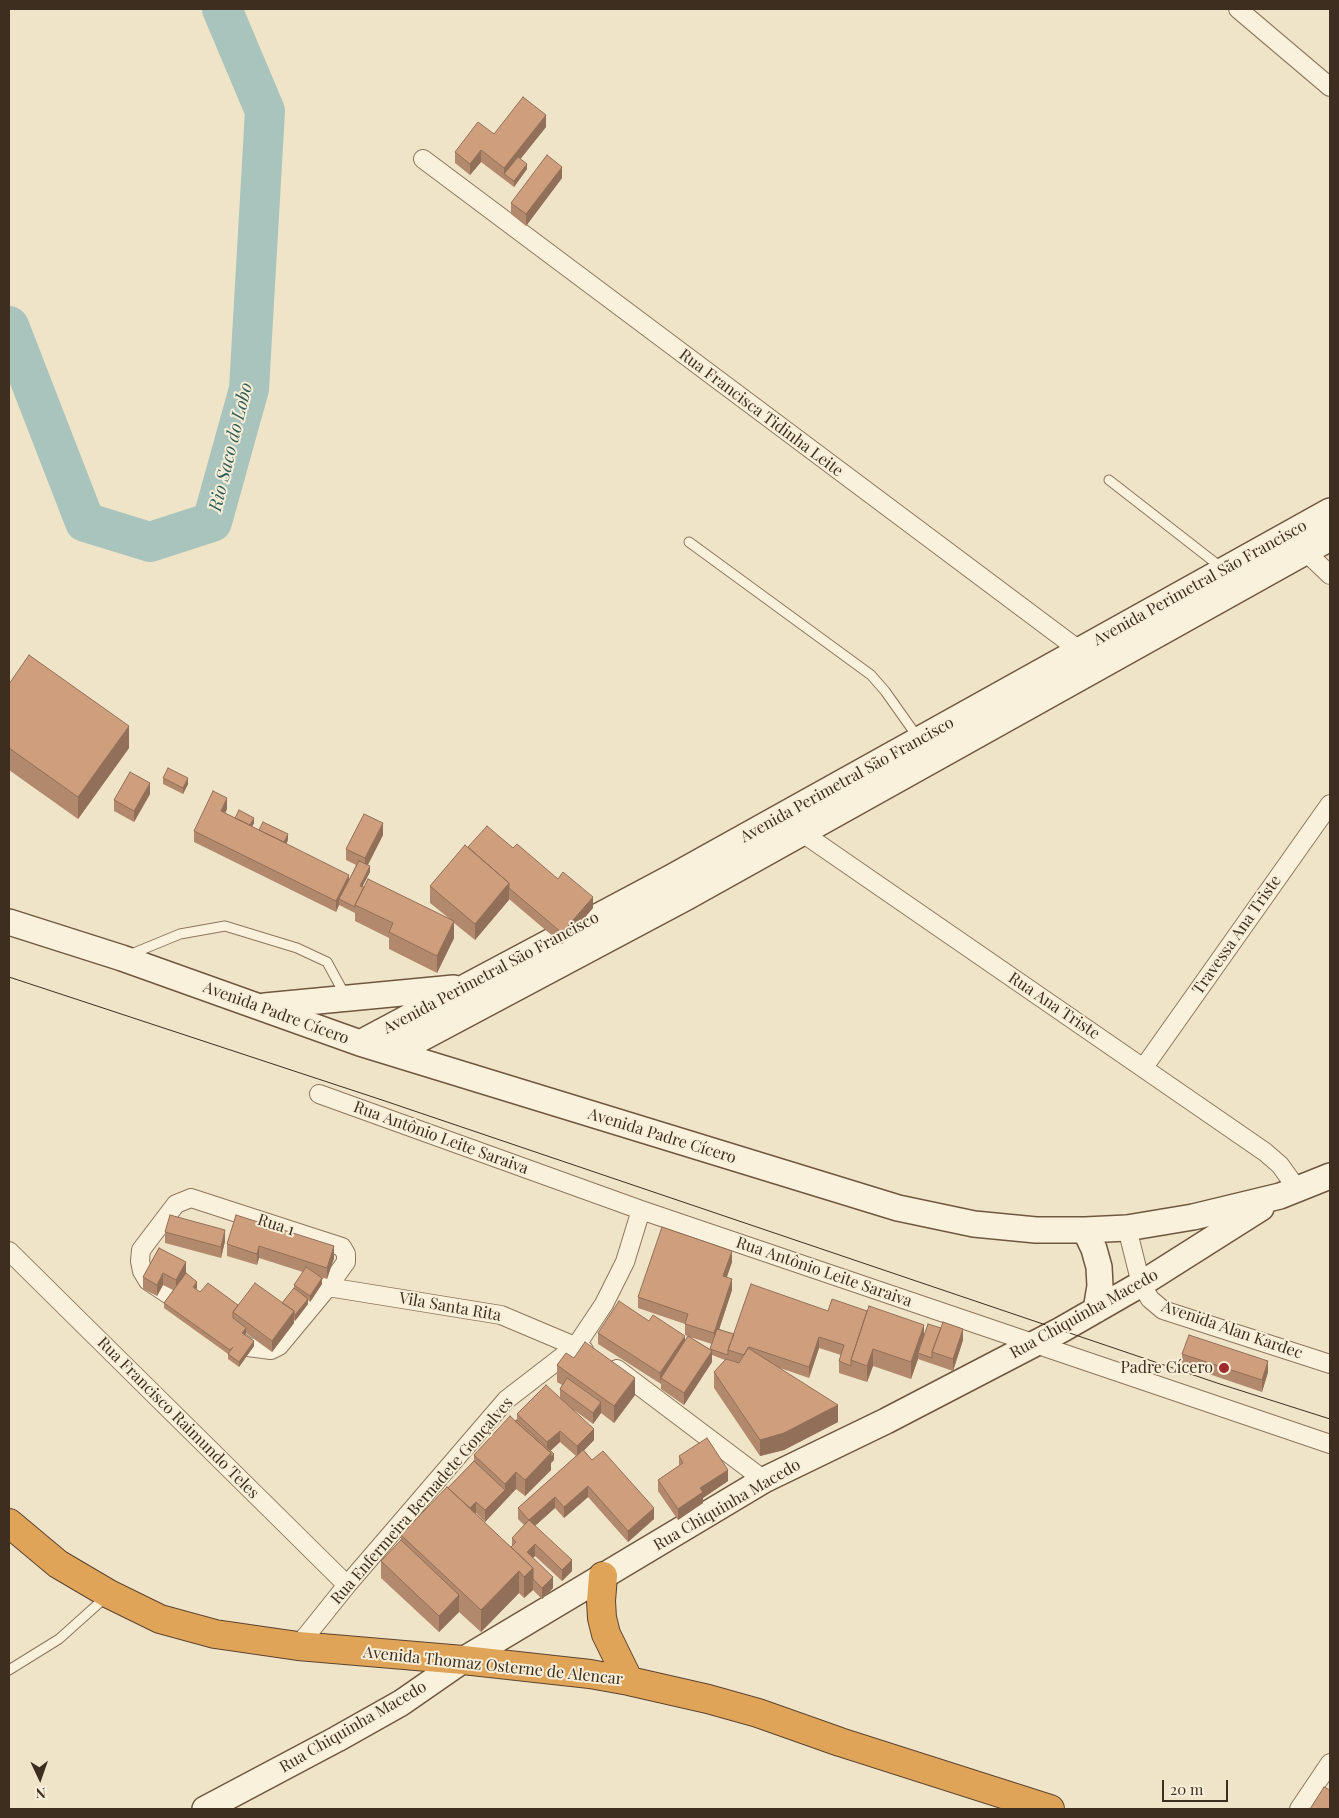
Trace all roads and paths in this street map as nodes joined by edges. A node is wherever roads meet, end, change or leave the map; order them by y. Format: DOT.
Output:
graph roads {
  1 [pos="1238,9"];
  2 [pos="1330,87"];
  3 [pos="423,159"];
  4 [pos="1109,480"];
  5 [pos="1330,511"];
  6 [pos="1330,538"];
  7 [pos="689,542"];
  8 [pos="1305,552"];
  9 [pos="1224,570"];
  10 [pos="1330,575"];
  11 [pos="1078,650"];
  12 [pos="1097,669"];
  13 [pos="919,739"];
  14 [pos="1330,804"];
  15 [pos="801,832"];
  16 [pos="672,877"];
  17 [pos="687,897"];
  18 [pos="9,922"];
  19 [pos="122,958"];
  20 [pos="466,987"];
  21 [pos="346,997"];
  22 [pos="258,1006"];
  23 [pos="360,1042"];
  24 [pos="394,1053"];
  25 [pos="1144,1067"];
  26 [pos="319,1094"];
  27 [pos="1330,1176"];
  28 [pos="1289,1193"];
  29 [pos="641,1210"];
  30 [pos="1127,1228"];
  31 [pos="1085,1230"];
  32 [pos="9,1252"];
  33 [pos="1142,1284"];
  34 [pos="328,1287"];
  35 [pos="1096,1310"];
  36 [pos="1034,1344"];
  37 [pos="576,1346"];
  38 [pos="1330,1364"];
  39 [pos="1330,1444"];
  40 [pos="764,1480"];
  41 [pos="9,1523"];
  42 [pos="603,1576"];
  43 [pos="347,1585"];
  44 [pos="109,1594"];
  45 [pos="298,1646"];
  46 [pos="463,1660"];
  47 [pos="9,1670"];
  48 [pos="629,1681"];
  49 [pos="1330,1763"];
  50 [pos="205,1809"];
  51 [pos="1050,1809"];
  52 [pos="1299,1809"];
  1 -- 2 [label="street"];
  3 -- 11 [label="street, Rua Francisca Tidinha Leite"];
  4 -- 9 [label="lane"];
  5 -- 9 [label="main road, Avenida Perimetral São Francisco"];
  6 -- 8 [label="main road, Avenida Perimetral São Francisco"];
  7 -- 13 [label="lane"];
  8 -- 10 [label="street"];
  8 -- 12 [label="main road, Avenida Perimetral São Francisco"];
  9 -- 11 [label="main road, Avenida Perimetral São Francisco"];
  11 -- 12 [label="street, Rua Francisca Tidinha Leite"];
  11 -- 13 [label="main road, Avenida Perimetral São Francisco"];
  12 -- 15 [label="main road, Avenida Perimetral São Francisco"];
  13 -- 16 [label="main road, Avenida Perimetral São Francisco"];
  14 -- 25 [label="street, Travessa Ana Triste"];
  15 -- 17 [label="main road, Avenida Perimetral São Francisco"];
  15 -- 25 [label="street, Rua Ana Triste"];
  16 -- 17 [label="main road"];
  16 -- 20 [label="main road, Avenida Perimetral São Francisco"];
  17 -- 24 [label="main road, Avenida Perimetral São Francisco"];
  18 -- 19 [label="main road, Avenida Padre Cícero"];
  19 -- 21 [label="lane"];
  19 -- 22 [label="main road, Avenida Padre Cícero"];
  20 -- 21 [label="main road"];
  20 -- 23 [label="main road, Avenida Perimetral São Francisco"];
  21 -- 22 [label="main road"];
  22 -- 23 [label="main road, Avenida Padre Cícero"];
  23 -- 24 [label="main road, Avenida Padre Cícero"];
  24 -- 31 [label="main road, Avenida Padre Cícero"];
  25 -- 28 [label="street, Rua Ana Triste"];
  26 -- 29 [label="street, Rua Antônio Leite Saraiva"];
  27 -- 28 [label="main road, Avenida Padre Cícero"];
  28 -- 30 [label="main road, Avenida Padre Cícero"];
  28 -- 33 [label="main road, Rua Chiquinha Macedo"];
  29 -- 36 [label="street, Rua Antônio Leite Saraiva"];
  29 -- 37 [label="street, Rua Enfermeira Bernadete Gonçalves"];
  30 -- 31 [label="main road, Avenida Padre Cícero"];
  30 -- 33 [label="street, Avenida Alan Kardec"];
  31 -- 35 [label="main road"];
  32 -- 43 [label="street, Rua Francisco Raimundo Teles"];
  33 -- 35 [label="main road, Rua Chiquinha Macedo"];
  33 -- 38 [label="street, Avenida Alan Kardec"];
  34 -- 34 [label="street, Rua 1"];
  34 -- 37 [label="street, Vila Santa Rita"];
  35 -- 36 [label="main road, Rua Chiquinha Macedo"];
  36 -- 39 [label="street, Rua Antônio Leite Saraiva"];
  36 -- 40 [label="main road, Rua Chiquinha Macedo"];
  37 -- 40 [label="street, Vila Santa Rita"];
  37 -- 43 [label="street, Rua Enfermeira Bernadete Gonçalves"];
  40 -- 42 [label="main road, Rua Chiquinha Macedo"];
  41 -- 44 [label="highway, Avenida Thomaz Osterne de Alencar"];
  42 -- 46 [label="main road, Rua Chiquinha Macedo"];
  42 -- 48 [label="highway"];
  43 -- 45 [label="street, Rua Enfermeira Bernadete Gonçalves"];
  44 -- 45 [label="highway, Avenida Thomaz Osterne de Alencar"];
  44 -- 47 [label="lane"];
  45 -- 46 [label="highway, Avenida Thomaz Osterne de Alencar"];
  46 -- 48 [label="highway, Avenida Thomaz Osterne de Alencar"];
  46 -- 50 [label="main road, Rua Chiquinha Macedo"];
  48 -- 51 [label="highway, Avenida Thomaz Osterne de Alencar"];
  49 -- 52 [label="street"];
}
